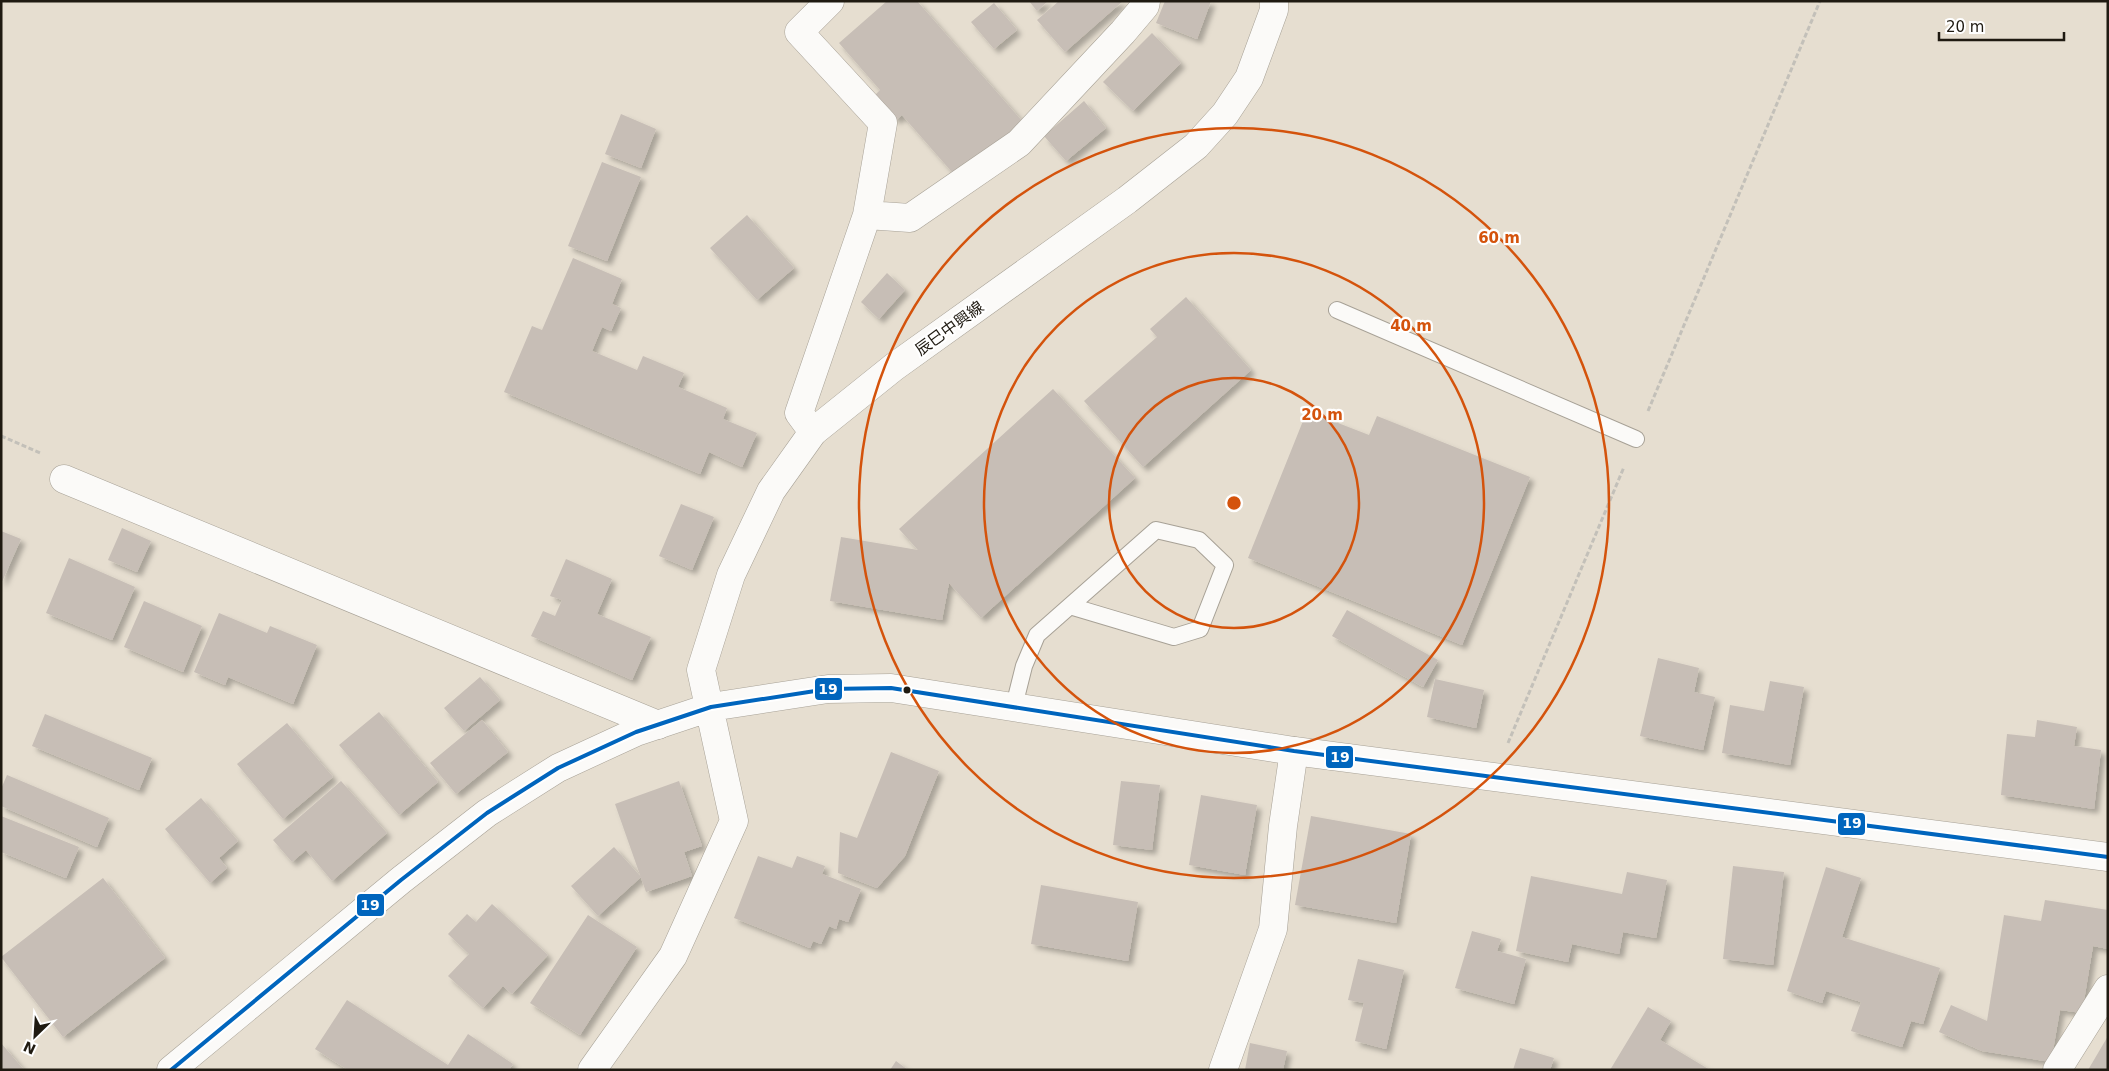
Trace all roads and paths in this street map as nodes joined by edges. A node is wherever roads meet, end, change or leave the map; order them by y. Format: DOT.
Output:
graph roads {
  1 [pos="830,1"];
  2 [pos="1146,1"];
  3 [pos="1274,1"];
  4 [pos="1820,1"];
  5 [pos="867,215"];
  6 [pos="1338,310"];
  7 [pos="812,432"];
  8 [pos="1636,439"];
  9 [pos="64,479"];
  10 [pos="1070,606"];
  11 [pos="1014,706"];
  12 [pos="711,707"];
  13 [pos="658,725"];
  14 [pos="1294,751"];
  15 [pos="1494,778"];
  16 [pos="2108,857"];
  17 [pos="2108,989"];
  18 [pos="171,1070"];
  19 [pos="592,1070"];
  20 [pos="1222,1070"];
  21 [pos="2057,1070"];
  1 -- 5 [label="main road"];
  2 -- 5 [label="main road"];
  3 -- 7 [label="main road, 辰巳中興線"];
  4 -- 8 [label="path"];
  5 -- 7 [label="main road"];
  6 -- 8 [label="lane"];
  7 -- 12 [label="main road, 辰巳中興線"];
  8 -- 15 [label="path"];
  9 -- 13 [label="main road"];
  10 -- 10 [label="lane"];
  10 -- 11 [label="lane"];
  11 -- 12 [label="main road"];
  11 -- 14 [label="main road"];
  12 -- 13 [label="main road"];
  12 -- 19 [label="main road, 辰巳中興線"];
  13 -- 18 [label="main road"];
  14 -- 15 [label="main road"];
  14 -- 20 [label="main road"];
  15 -- 16 [label="main road"];
  17 -- 21 [label="main road"];
}
